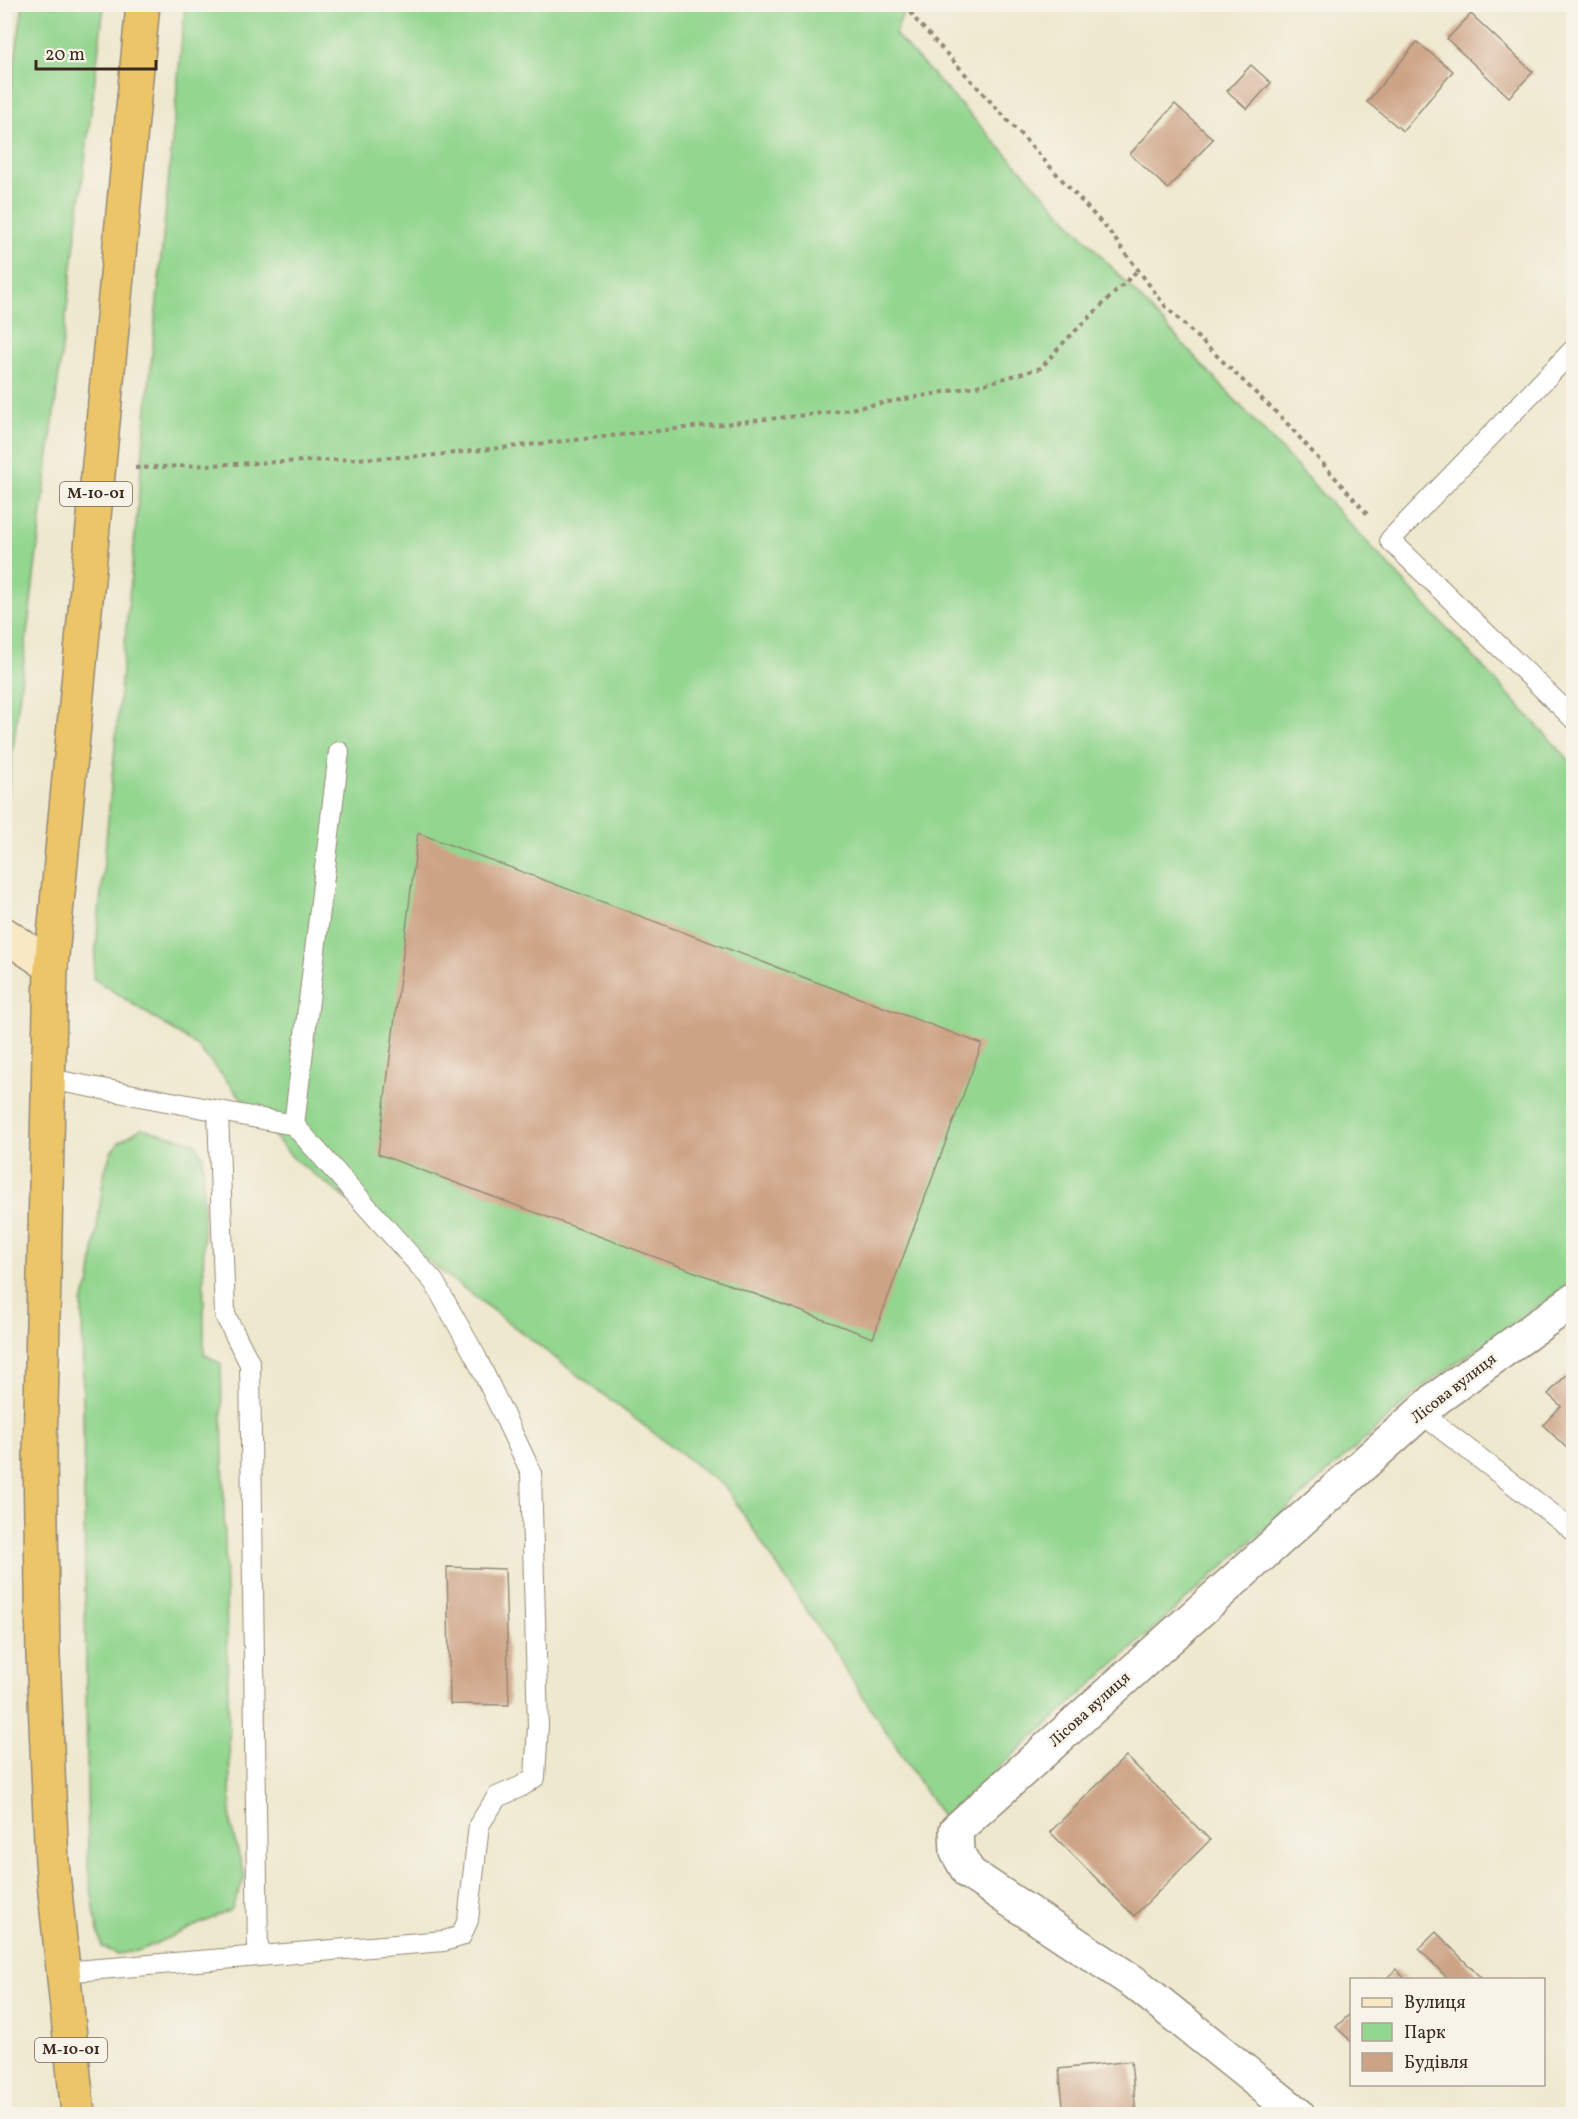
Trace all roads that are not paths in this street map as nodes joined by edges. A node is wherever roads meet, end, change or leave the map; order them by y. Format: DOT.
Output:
graph roads {
  1 [pos="143,4"];
  2 [pos="1574,349"];
  3 [pos="1574,719"];
  4 [pos="339,752"];
  5 [pos="4,934"];
  6 [pos="51,966"];
  7 [pos="49,1079"];
  8 [pos="218,1111"];
  9 [pos="294,1125"];
  10 [pos="1574,1300"];
  11 [pos="1421,1413"];
  12 [pos="1574,1531"];
  13 [pos="258,1956"];
  14 [pos="63,1972"];
  15 [pos="78,2115"];
  16 [pos="1298,2115"];
  1 -- 6 [label="highway, М-10-01"];
  2 -- 3 [label="lane"];
  4 -- 9 [label="lane"];
  5 -- 6 [label="street"];
  6 -- 7 [label="highway, М-10-01"];
  7 -- 8 [label="lane"];
  7 -- 14 [label="highway, М-10-01"];
  8 -- 9 [label="lane"];
  8 -- 13 [label="lane"];
  9 -- 13 [label="lane"];
  10 -- 11 [label="street, Лісова вулиця"];
  11 -- 12 [label="lane"];
  11 -- 16 [label="street, Лісова вулиця"];
  13 -- 14 [label="lane"];
  14 -- 15 [label="highway, М-10-01"];
}
